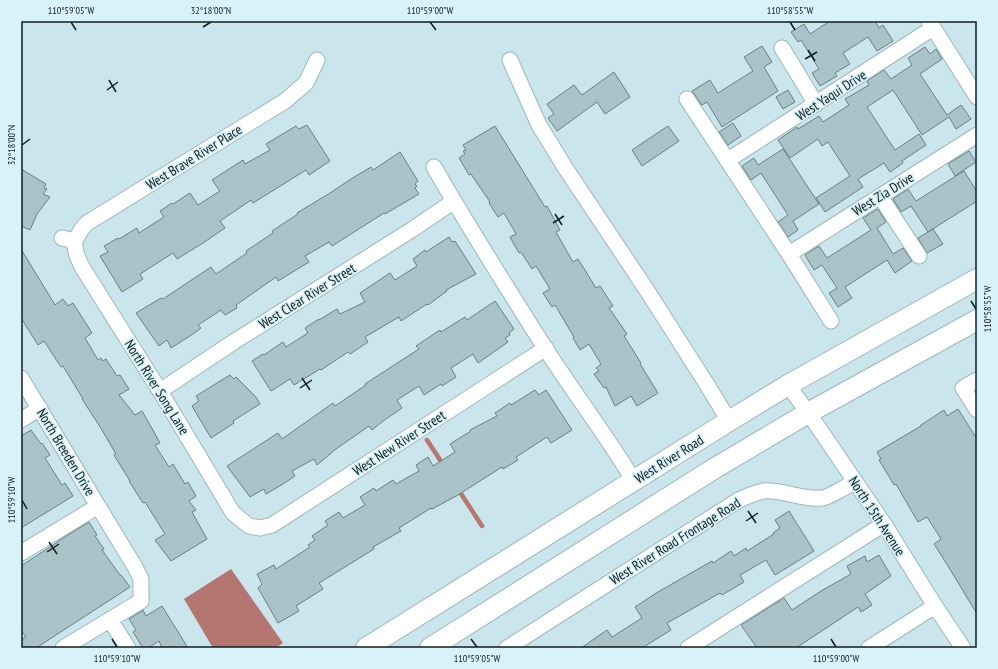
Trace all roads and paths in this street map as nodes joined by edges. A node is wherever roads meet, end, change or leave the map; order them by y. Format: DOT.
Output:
graph roads {
  1 [pos="931,25"];
  2 [pos="782,48"];
  3 [pos="317,60"];
  4 [pos="510,60"];
  5 [pos="975,91"];
  6 [pos="687,99"];
  7 [pos="816,104"];
  8 [pos="977,135"];
  9 [pos="728,160"];
  10 [pos="434,167"];
  11 [pos="880,196"];
  12 [pos="454,201"];
  13 [pos="69,240"];
  14 [pos="789,254"];
  15 [pos="920,256"];
  16 [pos="977,279"];
  17 [pos="977,320"];
  18 [pos="831,321"];
  19 [pos="546,348"];
  20 [pos="21,378"];
  21 [pos="977,380"];
  22 [pos="788,386"];
  23 [pos="160,391"];
  24 [pos="40,408"];
  25 [pos="977,410"];
  26 [pos="808,413"];
  27 [pos="21,420"];
  28 [pos="729,421"];
  29 [pos="634,481"];
  30 [pos="855,482"];
  31 [pos="98,506"];
  32 [pos="884,524"];
  33 [pos="248,533"];
  34 [pos="21,553"];
  35 [pos="934,606"];
  36 [pos="110,620"];
  37 [pos="67,647"];
  38 [pos="128,648"];
  39 [pos="366,648"];
  40 [pos="430,648"];
  41 [pos="507,648"];
  42 [pos="688,648"];
  43 [pos="869,648"];
  44 [pos="963,648"];
  1 -- 5 [label="street"];
  1 -- 7 [label="street, West Yaqui Drive"];
  2 -- 7 [label="street"];
  3 -- 13 [label="street, West Brave River Place"];
  4 -- 28 [label="street"];
  6 -- 9 [label="street"];
  7 -- 9 [label="street, West Yaqui Drive"];
  8 -- 11 [label="street, West Zia Drive"];
  9 -- 14 [label="street"];
  10 -- 12 [label="street"];
  11 -- 14 [label="street, West Zia Drive"];
  11 -- 15 [label="street"];
  12 -- 19 [label="street"];
  12 -- 23 [label="street, West Clear River Street"];
  13 -- 23 [label="street, North River Song Lane"];
  14 -- 18 [label="street"];
  16 -- 22 [label="main road, West River Road"];
  17 -- 26 [label="main road"];
  19 -- 29 [label="street"];
  19 -- 33 [label="street, West New River Street"];
  20 -- 24 [label="street, North Breeden Drive"];
  21 -- 25 [label="street"];
  22 -- 26 [label="street, North 15th Avenue"];
  22 -- 28 [label="main road, West River Road"];
  23 -- 33 [label="street, North River Song Lane"];
  24 -- 27 [label="street"];
  24 -- 31 [label="street, North Breeden Drive"];
  26 -- 30 [label="street, North 15th Avenue"];
  26 -- 40 [label="main road"];
  28 -- 29 [label="main road, West River Road"];
  29 -- 39 [label="main road, West River Road"];
  30 -- 32 [label="street, North 15th Avenue"];
  30 -- 41 [label="street, West River Road Frontage Road"];
  31 -- 34 [label="street"];
  31 -- 36 [label="street, North Breeden Drive"];
  32 -- 35 [label="street, North 15th Avenue"];
  32 -- 42 [label="street"];
  35 -- 43 [label="street"];
  35 -- 44 [label="street, North 15th Avenue"];
  36 -- 37 [label="street"];
  36 -- 38 [label="street"];
}
